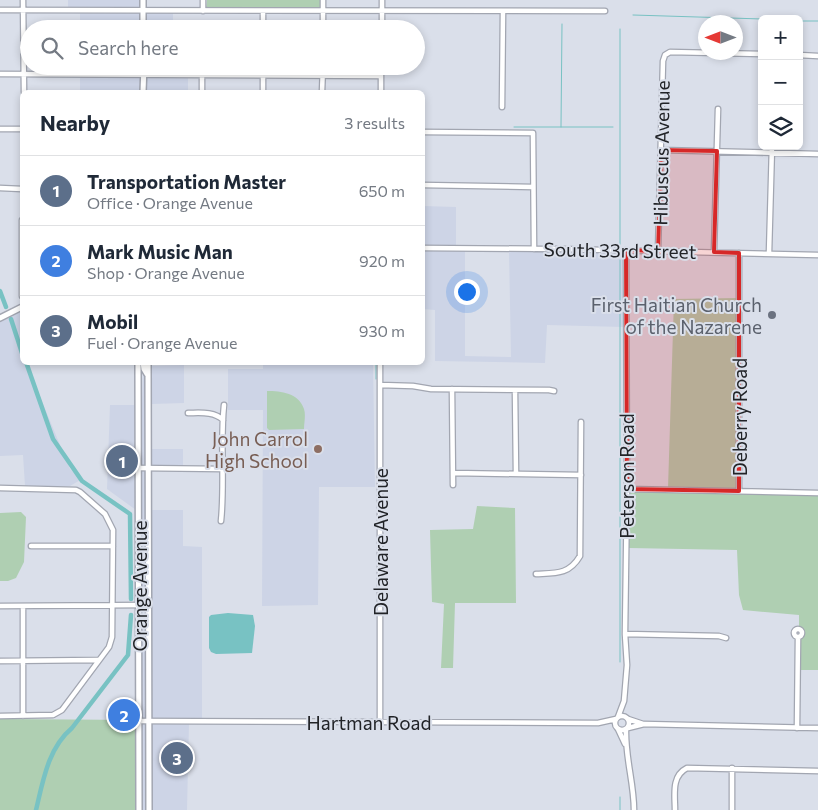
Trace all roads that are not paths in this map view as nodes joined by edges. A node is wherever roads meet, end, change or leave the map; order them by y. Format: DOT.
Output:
graph roads {
  1 [pos="23,0"];
  2 [pos="143,0"];
  3 [pos="203,0"];
  4 [pos="323,0"];
  5 [pos="382,0"];
  6 [pos="0,10"];
  7 [pos="23,10"];
  8 [pos="143,11"];
  9 [pos="203,11"];
  10 [pos="263,11"];
  11 [pos="504,11"];
  12 [pos="604,11"];
  13 [pos="323,12"];
  14 [pos="382,12"];
  15 [pos="23,20"];
  16 [pos="143,20"];
  17 [pos="263,20"];
  18 [pos="323,20"];
  19 [pos="382,20"];
  20 [pos="758,54"];
  21 [pos="803,55"];
  22 [pos="818,56"];
  23 [pos="0,74"];
  24 [pos="20,75"];
  25 [pos="24,75"];
  26 [pos="144,75"];
  27 [pos="202,75"];
  28 [pos="263,76"];
  29 [pos="323,76"];
  30 [pos="381,76"];
  31 [pos="24,90"];
  32 [pos="144,90"];
  33 [pos="202,90"];
  34 [pos="262,90"];
  35 [pos="322,90"];
  36 [pos="381,90"];
  37 [pos="502,107"];
  38 [pos="718,109"];
  39 [pos="0,129"];
  40 [pos="20,129"];
  41 [pos="425,132"];
  42 [pos="661,150"];
  43 [pos="716,151"];
  44 [pos="772,153"];
  45 [pos="818,154"];
  46 [pos="425,186"];
  47 [pos="534,187"];
  48 [pos="0,188"];
  49 [pos="20,189"];
  50 [pos="425,248"];
  51 [pos="534,248"];
  52 [pos="626,250"];
  53 [pos="658,251"];
  54 [pos="714,252"];
  55 [pos="739,253"];
  56 [pos="769,253"];
  57 [pos="818,255"];
  58 [pos="20,308"];
  59 [pos="0,318"];
  60 [pos="138,365"];
  61 [pos="144,365"];
  62 [pos="148,365"];
  63 [pos="380,365"];
  64 [pos="148,374"];
  65 [pos="380,385"];
  66 [pos="452,389"];
  67 [pos="515,390"];
  68 [pos="554,392"];
  69 [pos="224,405"];
  70 [pos="188,413"];
  71 [pos="223,420"];
  72 [pos="581,422"];
  73 [pos="139,468"];
  74 [pos="147,468"];
  75 [pos="222,469"];
  76 [pos="454,473"];
  77 [pos="516,474"];
  78 [pos="581,475"];
  79 [pos="453,486"];
  80 [pos="0,488"];
  81 [pos="627,489"];
  82 [pos="739,491"];
  83 [pos="818,493"];
  84 [pos="221,521"];
  85 [pos="31,546"];
  86 [pos="113,546"];
  87 [pos="536,574"];
  88 [pos="113,605"];
  89 [pos="138,605"];
  90 [pos="148,605"];
  91 [pos="0,606"];
  92 [pos="23,606"];
  93 [pos="625,634"];
  94 [pos="798,637"];
  95 [pos="726,638"];
  96 [pos="98,660"];
  97 [pos="0,661"];
  98 [pos="23,661"];
  99 [pos="624,701"];
  100 [pos="0,716"];
  101 [pos="23,716"];
  102 [pos="617,718"];
  103 [pos="627,718"];
  104 [pos="139,721"];
  105 [pos="149,721"];
  106 [pos="380,722"];
  107 [pos="598,723"];
  108 [pos="644,724"];
  109 [pos="617,728"];
  110 [pos="627,728"];
  111 [pos="797,728"];
  112 [pos="818,728"];
  113 [pos="625,745"];
  114 [pos="732,768"];
  115 [pos="818,770"];
  116 [pos="139,810"];
  117 [pos="149,810"];
  118 [pos="634,810"];
  119 [pos="674,810"];
  120 [pos="732,810"];
  1 -- 7 [label="street"];
  2 -- 8 [label="main road"];
  3 -- 9 [label="street"];
  4 -- 13 [label="street"];
  5 -- 14 [label="street"];
  6 -- 7 [label="street"];
  7 -- 8 [label="street"];
  7 -- 15 [label="street"];
  8 -- 9 [label="street"];
  8 -- 16 [label="main road"];
  9 -- 10 [label="street"];
  10 -- 13 [label="street"];
  10 -- 17 [label="street"];
  11 -- 12 [label="street"];
  11 -- 14 [label="street"];
  11 -- 37 [label="street"];
  13 -- 14 [label="street"];
  13 -- 18 [label="street"];
  14 -- 19 [label="street"];
  20 -- 42 [label="street, Hibuscus Avenue"];
  21 -- 22 [label="street"];
  23 -- 24 [label="street"];
  25 -- 26 [label="street"];
  25 -- 31 [label="street"];
  26 -- 27 [label="street"];
  26 -- 32 [label="main road"];
  27 -- 28 [label="street"];
  27 -- 33 [label="street"];
  28 -- 29 [label="street"];
  28 -- 34 [label="street"];
  29 -- 30 [label="street"];
  29 -- 35 [label="street"];
  30 -- 36 [label="street"];
  38 -- 43 [label="street"];
  39 -- 40 [label="street"];
  41 -- 47 [label="street"];
  42 -- 43 [label="street"];
  42 -- 53 [label="street, Hibuscus Avenue"];
  43 -- 44 [label="street"];
  43 -- 54 [label="street"];
  44 -- 45 [label="street"];
  44 -- 56 [label="street"];
  46 -- 47 [label="street"];
  47 -- 51 [label="street"];
  48 -- 49 [label="street"];
  50 -- 51 [label="street, South 33rd Street"];
  51 -- 52 [label="street, South 33rd Street"];
  52 -- 53 [label="street, South 33rd Street"];
  52 -- 81 [label="street, Peterson Road"];
  53 -- 54 [label="street, South 33rd Street"];
  54 -- 55 [label="street, South 33rd Street"];
  55 -- 56 [label="street, South 33rd Street"];
  55 -- 82 [label="street, Deberry Road"];
  56 -- 57 [label="street, South 33rd Street"];
  58 -- 59 [label="main road"];
  60 -- 73 [label="main road, Orange Avenue"];
  61 -- 64 [label="main road"];
  62 -- 64 [label="main road, Orange Avenue"];
  63 -- 65 [label="street, Delaware Avenue"];
  64 -- 74 [label="main road, Orange Avenue"];
  65 -- 66 [label="street"];
  65 -- 106 [label="street, Delaware Avenue"];
  66 -- 67 [label="street"];
  66 -- 76 [label="street"];
  67 -- 68 [label="street"];
  67 -- 77 [label="street"];
  69 -- 71 [label="street"];
  70 -- 71 [label="street"];
  71 -- 75 [label="street"];
  72 -- 78 [label="street"];
  73 -- 74 [label="street"];
  73 -- 89 [label="main road, Orange Avenue"];
  74 -- 75 [label="street"];
  74 -- 90 [label="main road, Orange Avenue"];
  75 -- 84 [label="street"];
  76 -- 77 [label="street"];
  76 -- 79 [label="street"];
  77 -- 78 [label="street"];
  78 -- 87 [label="street"];
  80 -- 86 [label="street"];
  81 -- 82 [label="street"];
  81 -- 93 [label="street, Peterson Road"];
  82 -- 83 [label="street"];
  85 -- 86 [label="street"];
  86 -- 88 [label="street"];
  88 -- 89 [label="street"];
  88 -- 92 [label="street"];
  88 -- 96 [label="street"];
  89 -- 90 [label="street"];
  89 -- 104 [label="main road, Orange Avenue"];
  90 -- 105 [label="main road, Orange Avenue"];
  91 -- 92 [label="street"];
  92 -- 98 [label="street"];
  93 -- 95 [label="street"];
  93 -- 99 [label="street, Peterson Road"];
  94 -- 111 [label="street"];
  96 -- 98 [label="street"];
  96 -- 101 [label="street"];
  97 -- 98 [label="street"];
  98 -- 101 [label="street"];
  99 -- 102 [label="street, Peterson Road"];
  99 -- 103 [label="street, Peterson Road"];
  100 -- 101 [label="street"];
  102 -- 103 [label="street"];
  102 -- 107 [label="street, Hartman Road"];
  102 -- 109 [label="street"];
  103 -- 108 [label="street"];
  103 -- 110 [label="street"];
  104 -- 105 [label="street, Hartman Road"];
  104 -- 116 [label="main road, Orange Avenue"];
  105 -- 106 [label="street, Hartman Road"];
  105 -- 117 [label="main road, Orange Avenue"];
  106 -- 107 [label="street, Hartman Road"];
  107 -- 109 [label="street, Hartman Road"];
  108 -- 110 [label="street"];
  108 -- 111 [label="street"];
  109 -- 110 [label="street"];
  109 -- 113 [label="street"];
  110 -- 113 [label="street"];
  111 -- 112 [label="street"];
  113 -- 118 [label="street"];
  114 -- 115 [label="street"];
  114 -- 119 [label="street"];
  114 -- 120 [label="street"];
}
